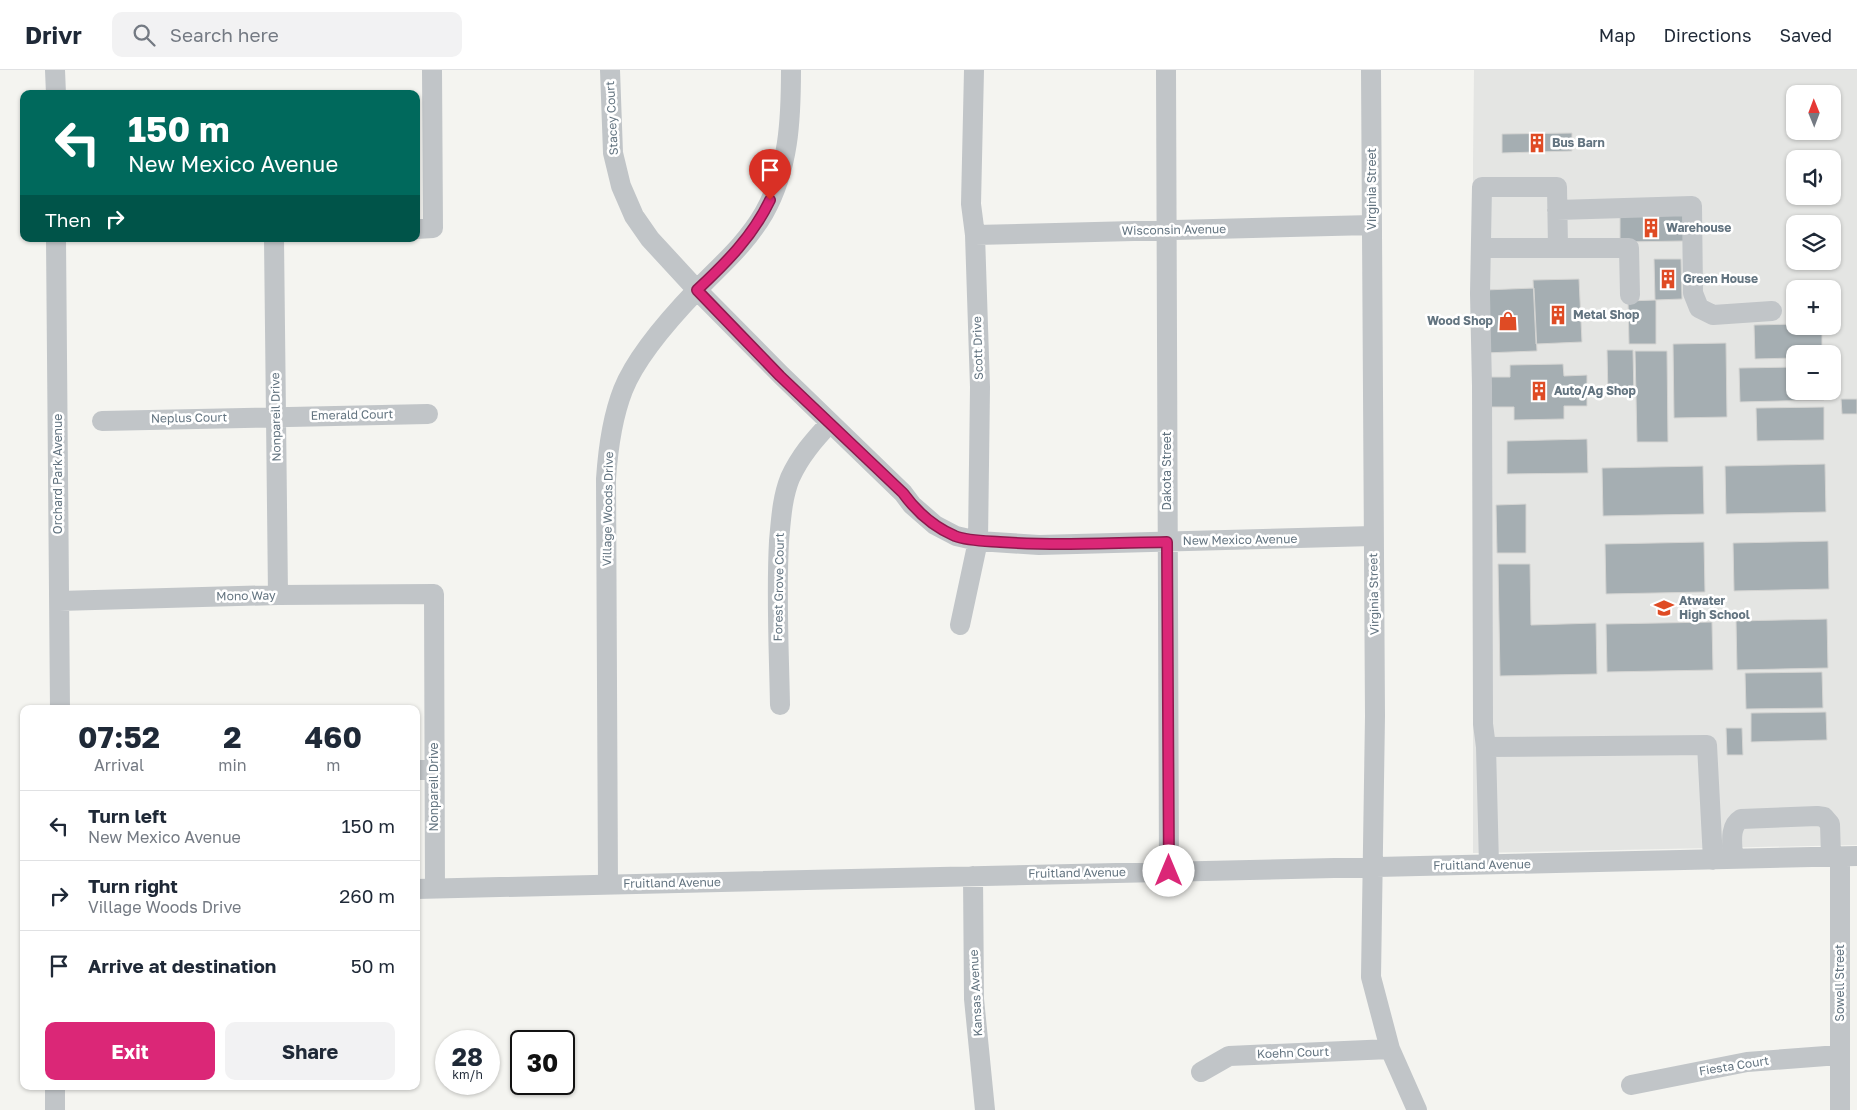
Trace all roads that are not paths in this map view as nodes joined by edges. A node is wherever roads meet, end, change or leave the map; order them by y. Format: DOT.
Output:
graph roads {
  1 [pos="55,70"];
  2 [pos="432,70"];
  3 [pos="610,70"];
  4 [pos="791,70"];
  5 [pos="974,70"];
  6 [pos="1166,70"];
  7 [pos="1372,70"];
  8 [pos="56,90"];
  9 [pos="1557,210"];
  10 [pos="1372,225"];
  11 [pos="424,228"];
  12 [pos="1166,230"];
  13 [pos="975,235"];
  14 [pos="56,242"];
  15 [pos="274,242"];
  16 [pos="1481,248"];
  17 [pos="1558,248"];
  18 [pos="697,290"];
  19 [pos="1630,295"];
  20 [pos="1772,311"];
  21 [pos="428,414"];
  22 [pos="276,416"];
  23 [pos="102,420"];
  24 [pos="830,423"];
  25 [pos="1373,536"];
  26 [pos="978,540"];
  27 [pos="1167,542"];
  28 [pos="434,594"];
  29 [pos="278,595"];
  30 [pos="59,601"];
  31 [pos="960,625"];
  32 [pos="60,705"];
  33 [pos="780,705"];
  34 [pos="1486,747"];
  35 [pos="425,770"];
  36 [pos="1843,857"];
  37 [pos="1733,859"];
  38 [pos="1713,860"];
  39 [pos="1489,865"];
  40 [pos="1372,868"];
  41 [pos="1169,871"];
  42 [pos="973,876"];
  43 [pos="608,885"];
  44 [pos="425,889"];
  45 [pos="1390,1049"];
  46 [pos="1839,1055"];
  47 [pos="1201,1072"];
  48 [pos="1630,1085"];
  49 [pos="55,1090"];
  50 [pos="55,1110"];
  51 [pos="985,1110"];
  52 [pos="1418,1110"];
  53 [pos="1840,1110"];
  1 -- 8 [label="street"];
  2 -- 11 [label="street"];
  3 -- 18 [label="street, Stacey Court"];
  4 -- 18 [label="street, Village Woods Drive"];
  5 -- 13 [label="street, Scott Drive"];
  6 -- 12 [label="street, Dakota Street"];
  7 -- 10 [label="street, Virginia Street"];
  9 -- 16 [label="street"];
  9 -- 17 [label="street"];
  9 -- 20 [label="street"];
  10 -- 12 [label="street, Wisconsin Avenue"];
  10 -- 25 [label="street, Virginia Street"];
  12 -- 13 [label="street, Wisconsin Avenue"];
  12 -- 27 [label="street, Dakota Street"];
  13 -- 26 [label="street, Scott Drive"];
  14 -- 30 [label="street, Orchard Park Avenue"];
  15 -- 22 [label="street, Nonpareil Drive"];
  16 -- 17 [label="street"];
  16 -- 34 [label="street"];
  17 -- 19 [label="street"];
  18 -- 24 [label="street, New Mexico Avenue"];
  18 -- 43 [label="street, Village Woods Drive"];
  21 -- 22 [label="street, Emerald Court"];
  22 -- 23 [label="street, Neplus Court"];
  22 -- 29 [label="street, Nonpareil Drive"];
  24 -- 26 [label="street, New Mexico Avenue"];
  24 -- 33 [label="street, Forest Grove Court"];
  25 -- 27 [label="street, New Mexico Avenue"];
  25 -- 40 [label="street, Virginia Street"];
  26 -- 27 [label="street, New Mexico Avenue"];
  26 -- 31 [label="street, Scott Drive"];
  27 -- 41 [label="street, Dakota Street"];
  28 -- 29 [label="street, Mono Way"];
  28 -- 35 [label="street, Nonpareil Drive"];
  29 -- 30 [label="street, Mono Way"];
  30 -- 32 [label="street, Orchard Park Avenue"];
  34 -- 38 [label="street"];
  34 -- 39 [label="street"];
  35 -- 44 [label="street, Nonpareil Drive"];
  36 -- 37 [label="street, Fruitland Avenue"];
  36 -- 37 [label="street, Sowell Street"];
  36 -- 46 [label="street, Sowell Street"];
  37 -- 38 [label="street, Fruitland Avenue"];
  38 -- 39 [label="street, Fruitland Avenue"];
  39 -- 40 [label="street, Fruitland Avenue"];
  40 -- 41 [label="street, Fruitland Avenue"];
  40 -- 45 [label="street, Virginia Street"];
  41 -- 42 [label="street, Fruitland Avenue"];
  42 -- 43 [label="street, Fruitland Avenue"];
  42 -- 51 [label="street, Kansas Avenue"];
  43 -- 44 [label="street, Fruitland Avenue"];
  45 -- 47 [label="street, Koehn Court"];
  45 -- 52 [label="street, Virginia Street"];
  46 -- 48 [label="street, Fiesta Court"];
  46 -- 53 [label="street, Sowell Street"];
  49 -- 50 [label="street"];
}
